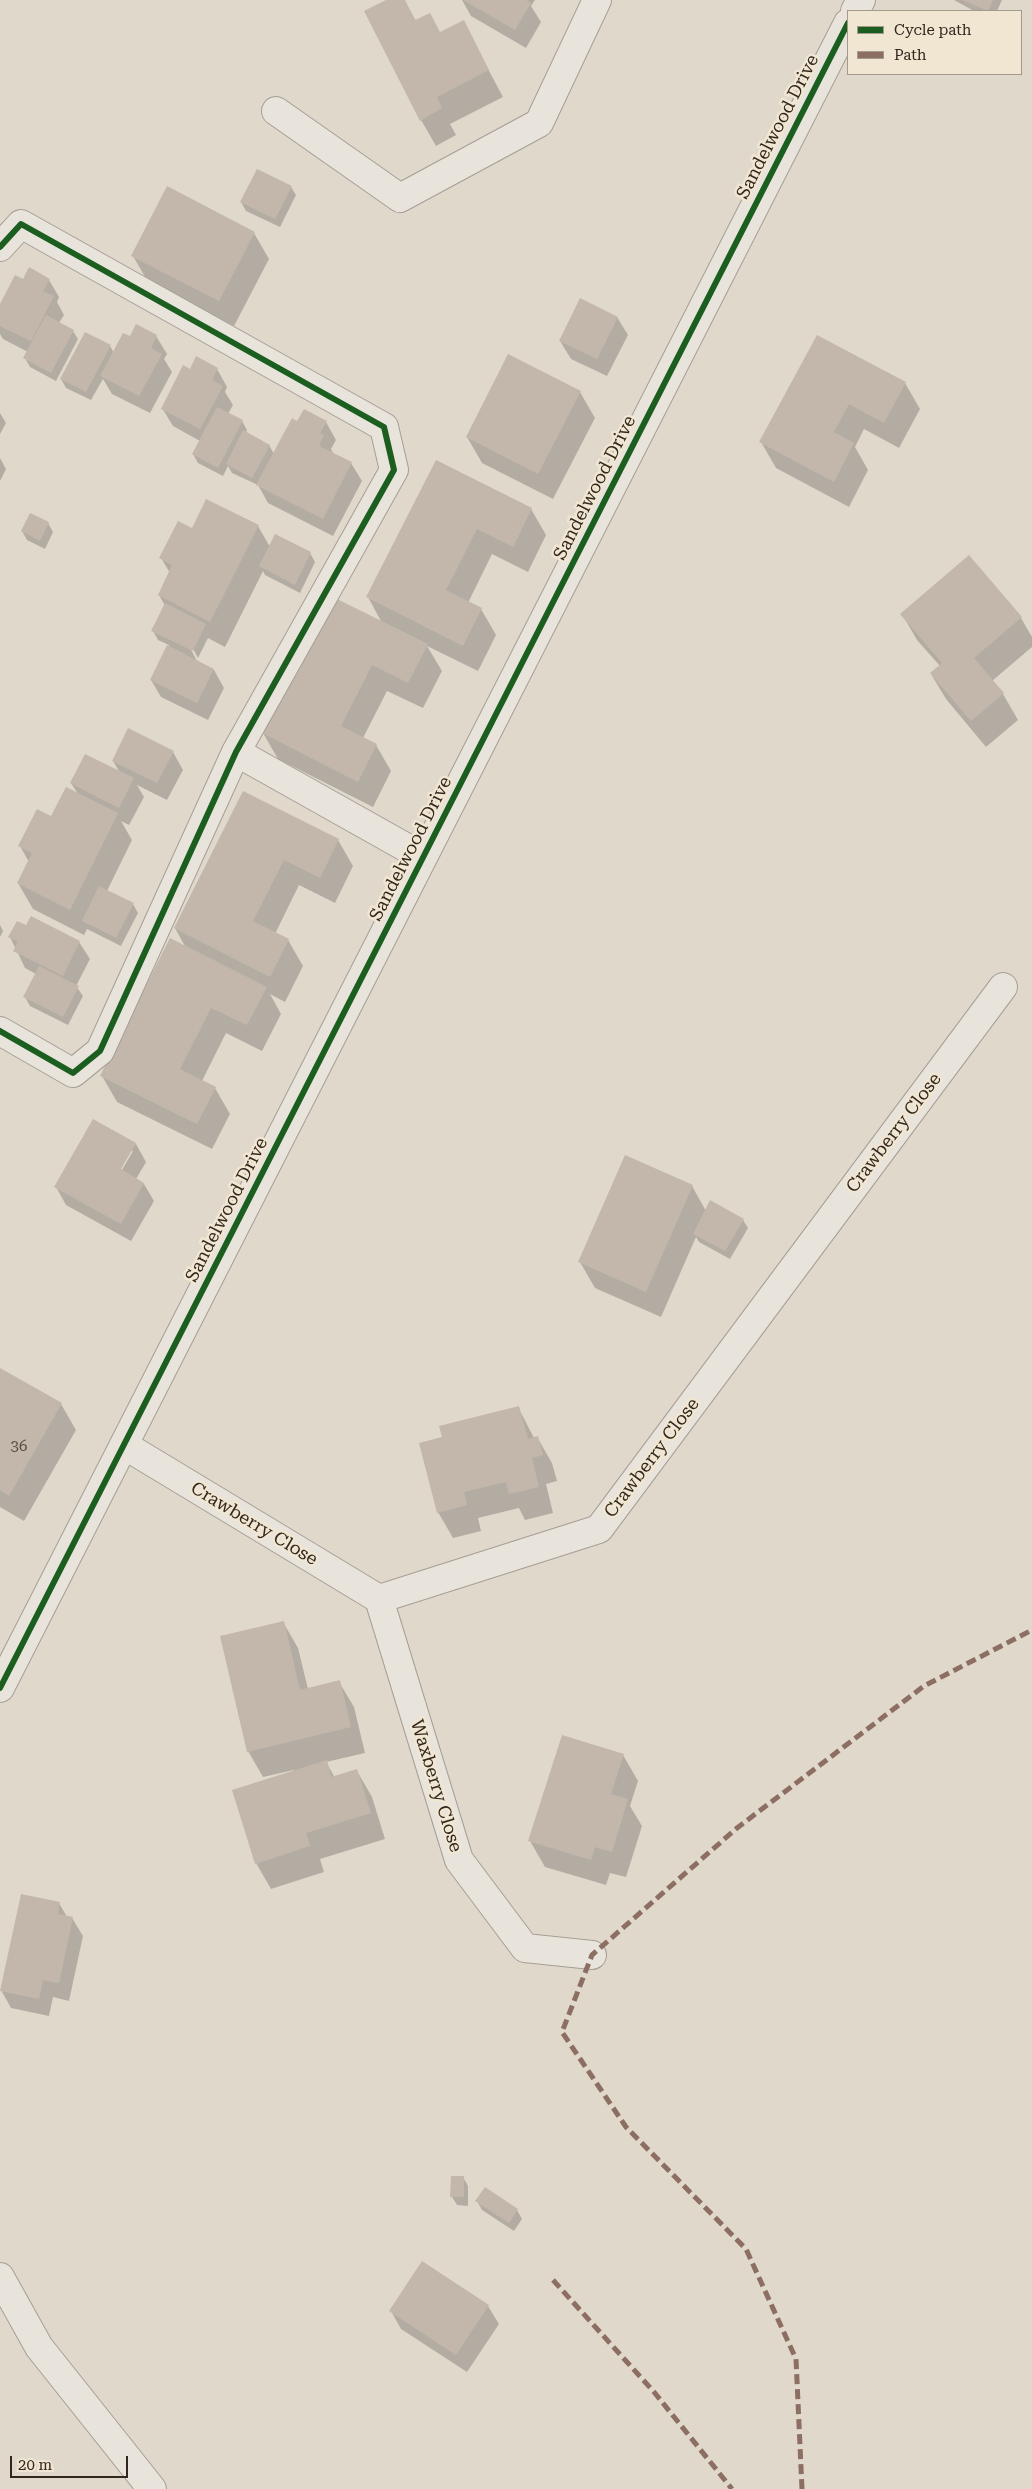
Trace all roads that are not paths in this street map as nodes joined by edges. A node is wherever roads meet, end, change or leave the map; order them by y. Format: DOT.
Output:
graph roads {
  1 [pos="597,0"];
  2 [pos="847,25"];
  3 [pos="276,111"];
  4 [pos="0,247"];
  5 [pos="236,752"];
  6 [pos="424,857"];
  7 [pos="1003,987"];
  8 [pos="0,1031"];
  9 [pos="124,1445"];
  10 [pos="379,1599"];
  11 [pos="0,1688"];
  12 [pos="592,1955"];
  13 [pos="0,2277"];
  14 [pos="152,2489"];
  1 -- 3 [label="street"];
  2 -- 6 [label="street, Sandelwood Drive"];
  4 -- 5 [label="street"];
  5 -- 6 [label="street"];
  5 -- 8 [label="street"];
  6 -- 9 [label="street, Sandelwood Drive"];
  7 -- 10 [label="street, Crawberry Close"];
  9 -- 10 [label="street, Crawberry Close"];
  9 -- 11 [label="street, Sandelwood Drive"];
  10 -- 12 [label="street, Waxberry Close"];
  13 -- 14 [label="street"];
}
